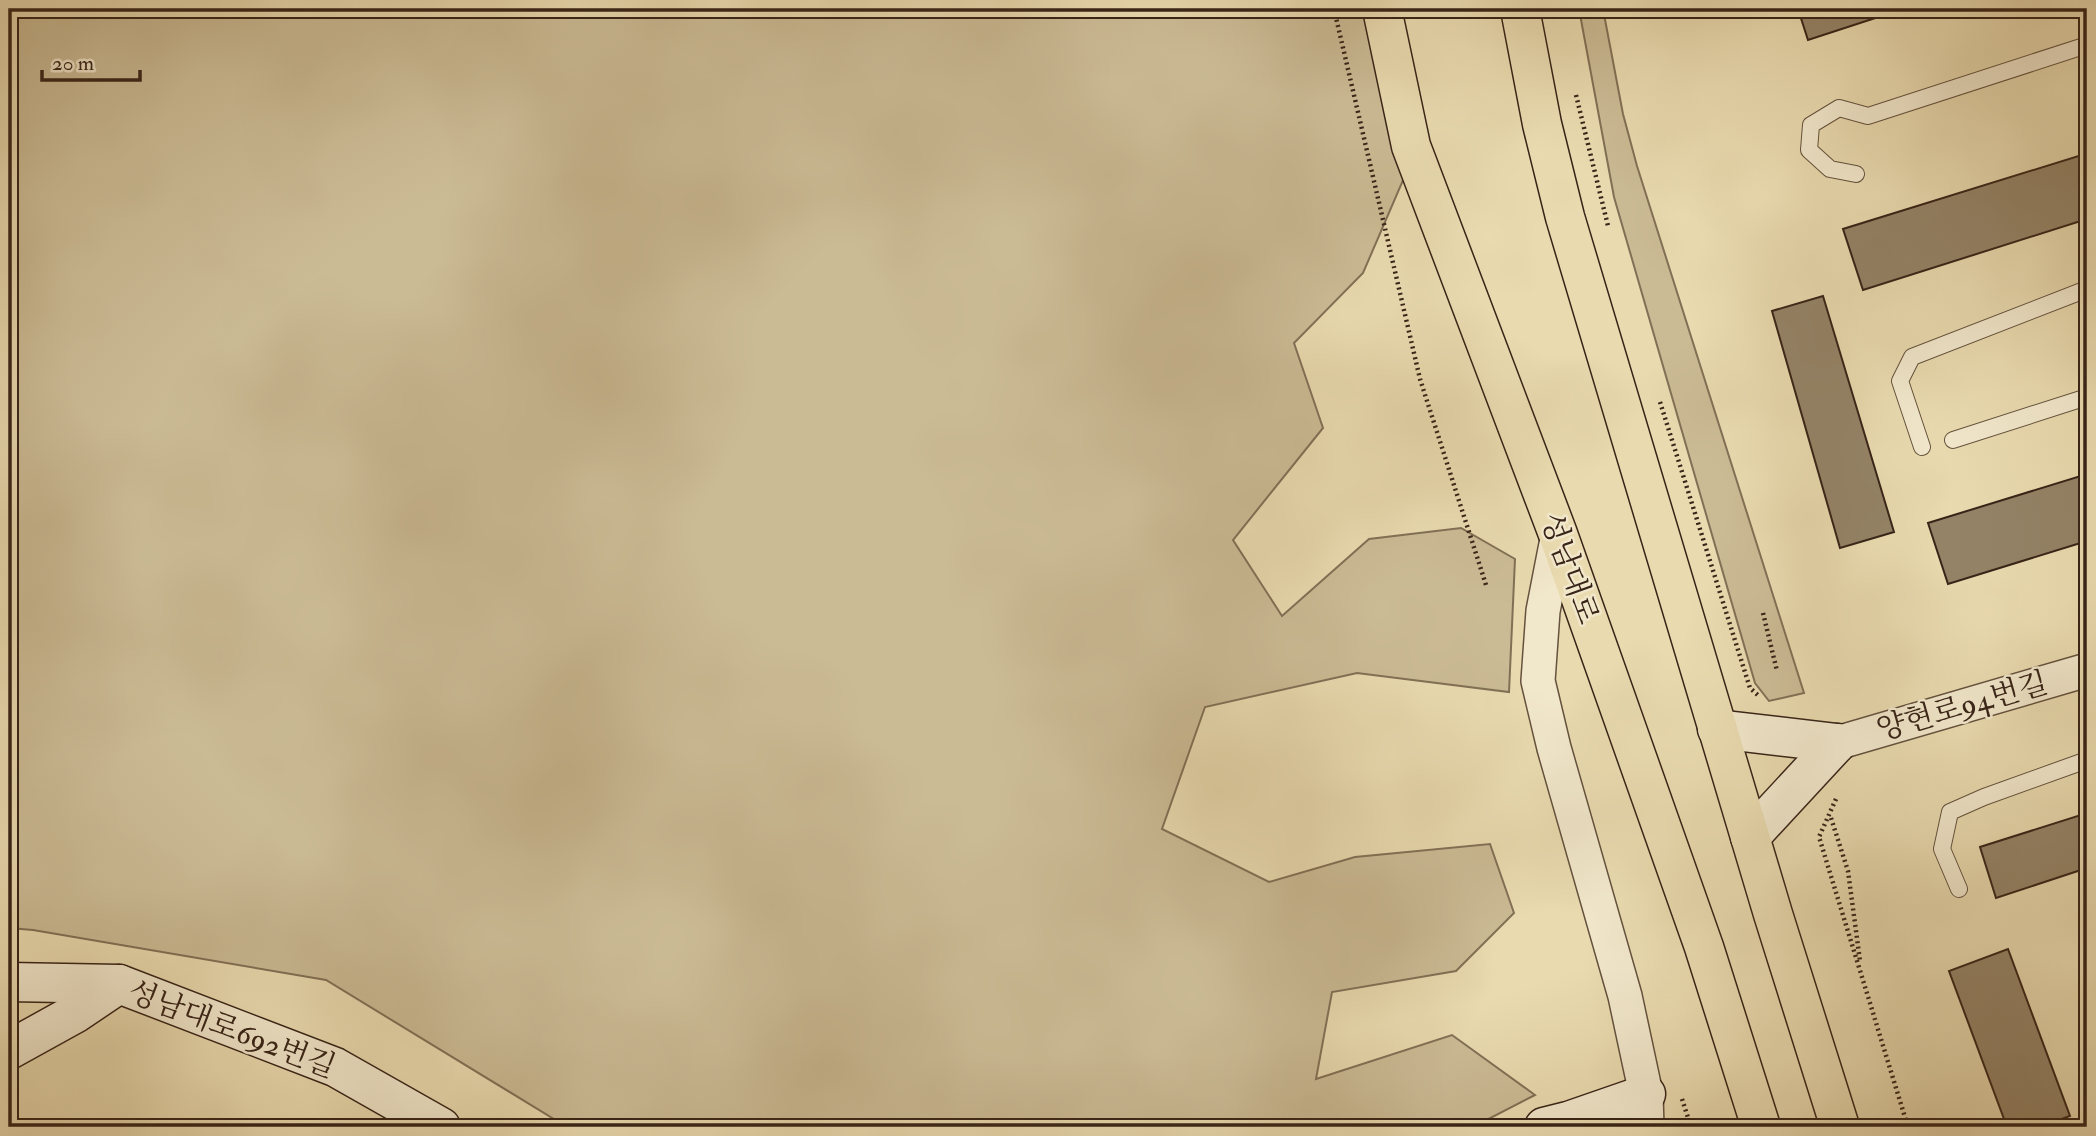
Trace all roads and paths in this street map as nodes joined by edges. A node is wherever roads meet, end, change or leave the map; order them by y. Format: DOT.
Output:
graph roads {
  1 [pos="1335,9"];
  2 [pos="1382,9"];
  3 [pos="1520,9"];
  4 [pos="2087,45"];
  5 [pos="1574,89"];
  6 [pos="1856,174"];
  7 [pos="1610,236"];
  8 [pos="2087,289"];
  9 [pos="1658,393"];
  10 [pos="2087,397"];
  11 [pos="1953,440"];
  12 [pos="1922,447"];
  13 [pos="1558,534"];
  14 [pos="1486,585"];
  15 [pos="1763,613"];
  16 [pos="2087,670"];
  17 [pos="1777,671"];
  18 [pos="1764,702"];
  19 [pos="1717,729"];
  20 [pos="1837,743"];
  21 [pos="2087,760"];
  22 [pos="1836,799"];
  23 [pos="1831,818"];
  24 [pos="1750,837"];
  25 [pos="1959,889"];
  26 [pos="1862,976"];
  27 [pos="9,982"];
  28 [pos="119,984"];
  29 [pos="9,1050"];
  30 [pos="1647,1111"];
  31 [pos="441,1127"];
  32 [pos="1544,1127"];
  33 [pos="1761,1127"];
  34 [pos="1840,1127"];
  35 [pos="1908,1127"];
  1 -- 14 [label="path"];
  2 -- 13 [label="main road, 성남대로"];
  3 -- 19 [label="main road"];
  4 -- 6 [label="lane"];
  5 -- 7 [label="path"];
  8 -- 12 [label="lane"];
  9 -- 18 [label="path"];
  10 -- 11 [label="lane"];
  13 -- 30 [label="street"];
  13 -- 33 [label="main road, 성남대로"];
  15 -- 17 [label="path"];
  16 -- 20 [label="street, 양현로94번길"];
  19 -- 20 [label="street"];
  19 -- 24 [label="main road"];
  20 -- 24 [label="street"];
  21 -- 25 [label="lane"];
  22 -- 26 [label="path"];
  23 -- 26 [label="path"];
  24 -- 34 [label="main road"];
  26 -- 35 [label="path"];
  27 -- 28 [label="street, 성남대로692번길"];
  28 -- 29 [label="street"];
  28 -- 31 [label="street, 성남대로692번길"];
  30 -- 32 [label="street"];
}
